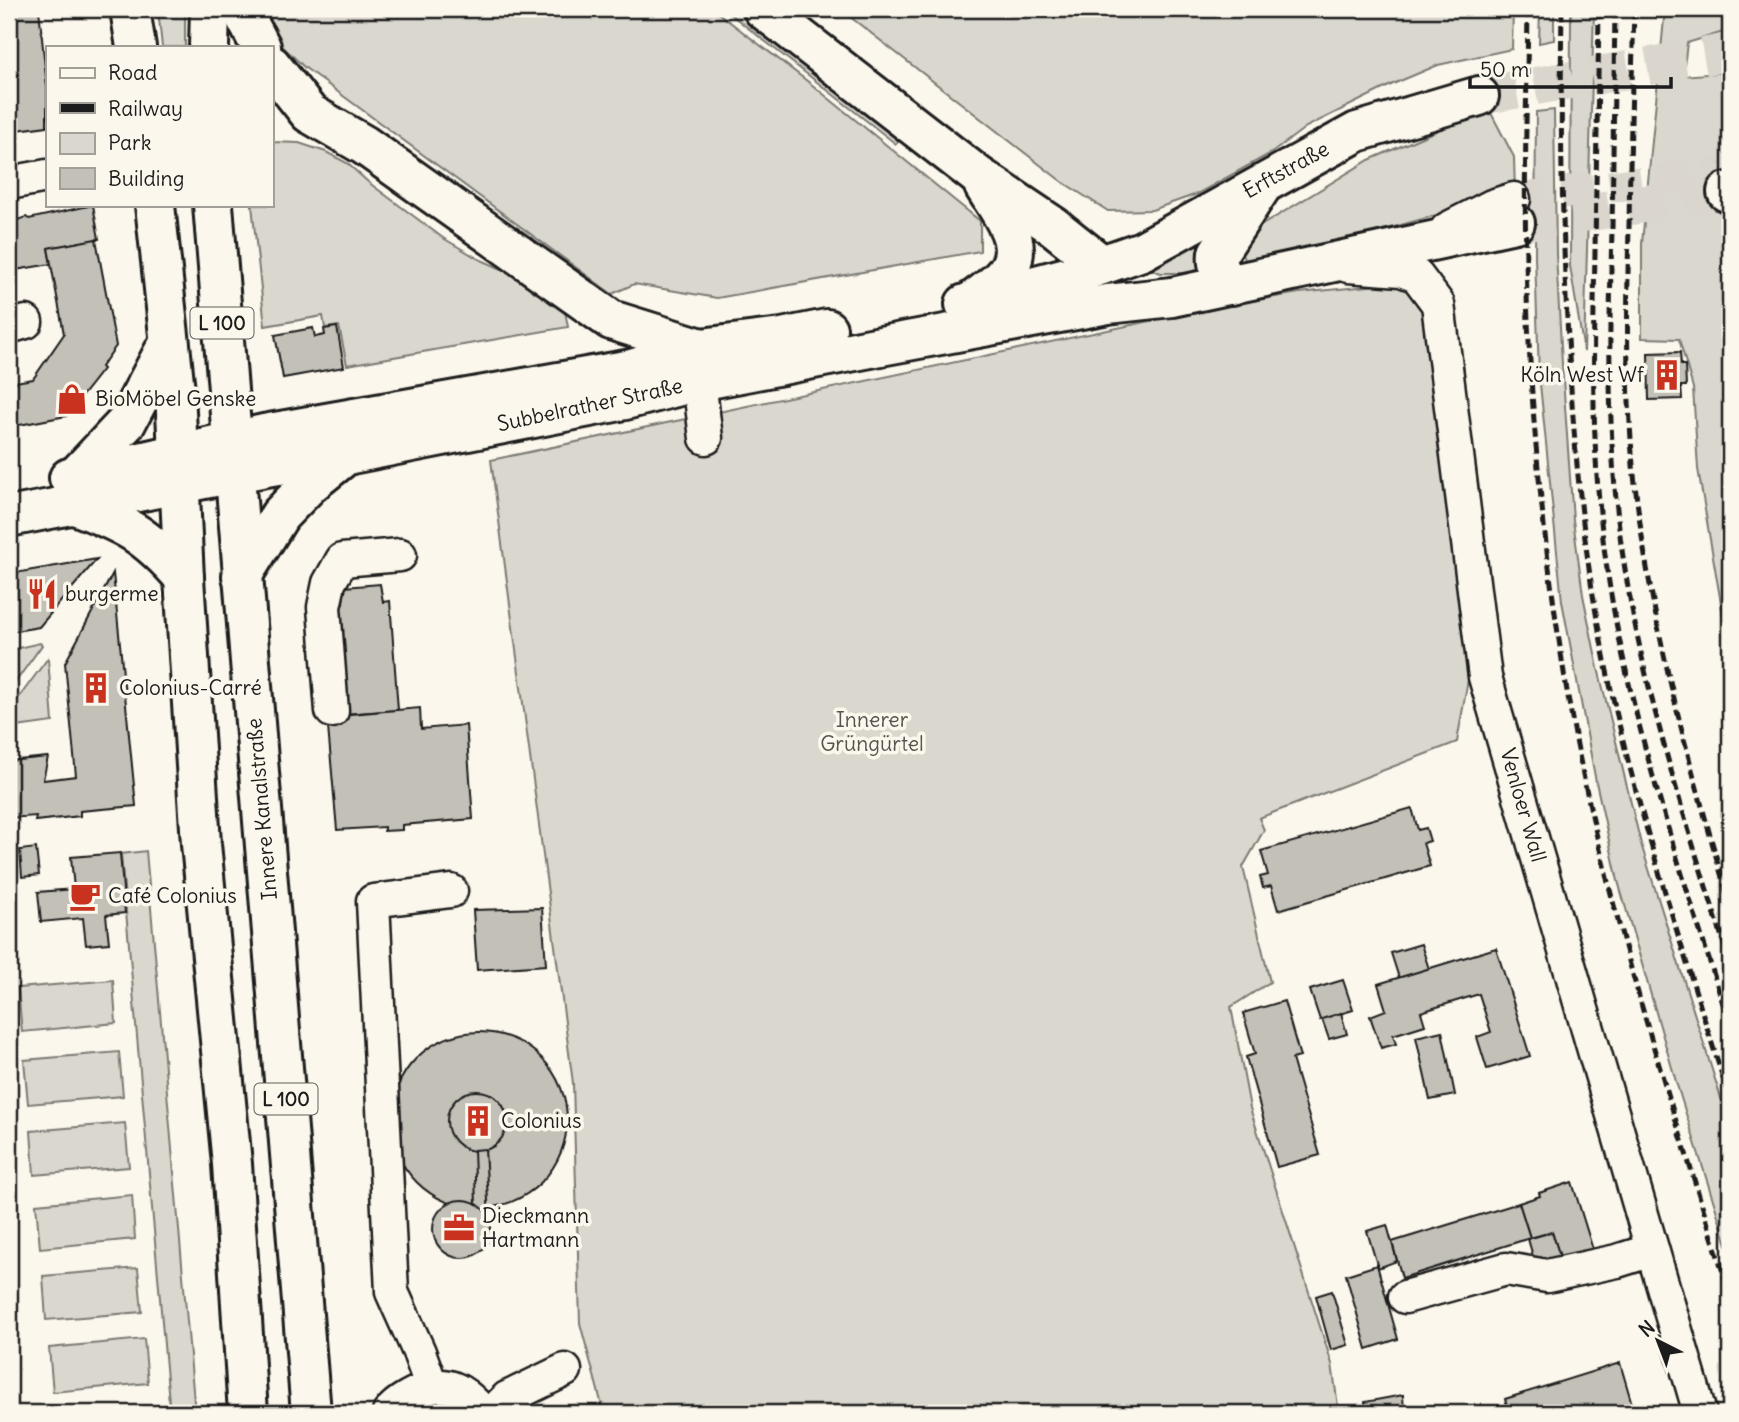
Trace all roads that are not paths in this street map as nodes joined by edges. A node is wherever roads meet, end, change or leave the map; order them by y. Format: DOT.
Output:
graph roads {
  1 [pos="130,9"];
  2 [pos="209,9"];
  3 [pos="241,9"];
  4 [pos="763,9"];
  5 [pos="136,46"];
  6 [pos="209,46"];
  7 [pos="260,46"];
  8 [pos="273,68"];
  9 [pos="1479,96"];
  10 [pos="309,113"];
  11 [pos="273,116"];
  12 [pos="977,175"];
  13 [pos="46,176"];
  14 [pos="9,183"];
  15 [pos="1264,183"];
  16 [pos="155,206"];
  17 [pos="213,206"];
  18 [pos="1515,211"];
  19 [pos="1328,264"];
  20 [pos="1102,265"];
  21 [pos="1232,285"];
  22 [pos="1172,297"];
  23 [pos="970,303"];
  24 [pos="169,342"];
  25 [pos="700,364"];
  26 [pos="532,388"];
  27 [pos="706,438"];
  28 [pos="424,439"];
  29 [pos="346,455"];
  30 [pos="233,457"];
  31 [pos="178,468"];
  32 [pos="9,489"];
  33 [pos="74,490"];
  34 [pos="9,517"];
  35 [pos="400,555"];
  36 [pos="242,576"];
  37 [pos="184,578"];
  38 [pos="332,711"];
  39 [pos="451,891"];
  40 [pos="1652,1250"];
  41 [pos="1405,1297"];
  42 [pos="565,1370"];
  43 [pos="431,1385"];
  44 [pos="248,1413"];
  45 [pos="311,1413"];
  46 [pos="389,1413"];
  47 [pos="484,1413"];
  48 [pos="492,1413"];
  49 [pos="1700,1413"];
  1 -- 5 [label="main road"];
  2 -- 6 [label="main road"];
  3 -- 7 [label="main road"];
  4 -- 12 [label="main road"];
  8 -- 10 [label="main road"];
  9 -- 15 [label="main road, Erftstraße"];
  10 -- 11 [label="main road"];
  10 -- 25 [label="main road"];
  12 -- 20 [label="main road"];
  12 -- 23 [label="main road"];
  13 -- 14 [label="street"];
  15 -- 20 [label="main road, Erftstraße"];
  15 -- 21 [label="main road"];
  16 -- 24 [label="main road, L 100"];
  17 -- 30 [label="main road, Innere Kanalstraße / L 100"];
  18 -- 19 [label="main road"];
  19 -- 21 [label="main road"];
  19 -- 40 [label="street, Venloer Wall"];
  20 -- 22 [label="main road"];
  20 -- 23 [label="main road, Subbelrather Straße"];
  21 -- 22 [label="main road"];
  22 -- 25 [label="main road, Subbelrather Straße"];
  23 -- 25 [label="main road, Subbelrather Straße"];
  24 -- 31 [label="main road, L 100"];
  24 -- 33 [label="main road, L 100"];
  25 -- 26 [label="main road, Subbelrather Straße"];
  25 -- 27 [label="street"];
  25 -- 28 [label="main road, Subbelrather Straße"];
  26 -- 28 [label="street"];
  26 -- 30 [label="main road, Subbelrather Straße"];
  28 -- 29 [label="main road, Subbelrather Straße"];
  29 -- 30 [label="main road, Subbelrather Straße"];
  29 -- 36 [label="main road"];
  30 -- 31 [label="main road, Subbelrather Straße"];
  30 -- 36 [label="main road, Innere Kanalstraße / L 100"];
  31 -- 33 [label="main road, Subbelrather Straße"];
  31 -- 37 [label="main road, L 100"];
  32 -- 33 [label="main road, Subbelrather Straße"];
  33 -- 34 [label="main road, Subbelrather Straße"];
  33 -- 37 [label="main road"];
  35 -- 38 [label="street"];
  36 -- 45 [label="main road, Innere Kanalstraße / L 100"];
  37 -- 44 [label="main road, L 100"];
  39 -- 43 [label="street"];
  40 -- 41 [label="street"];
  40 -- 49 [label="street, Venloer Wall"];
  42 -- 48 [label="street"];
  43 -- 46 [label="street"];
  43 -- 47 [label="street"];
}
